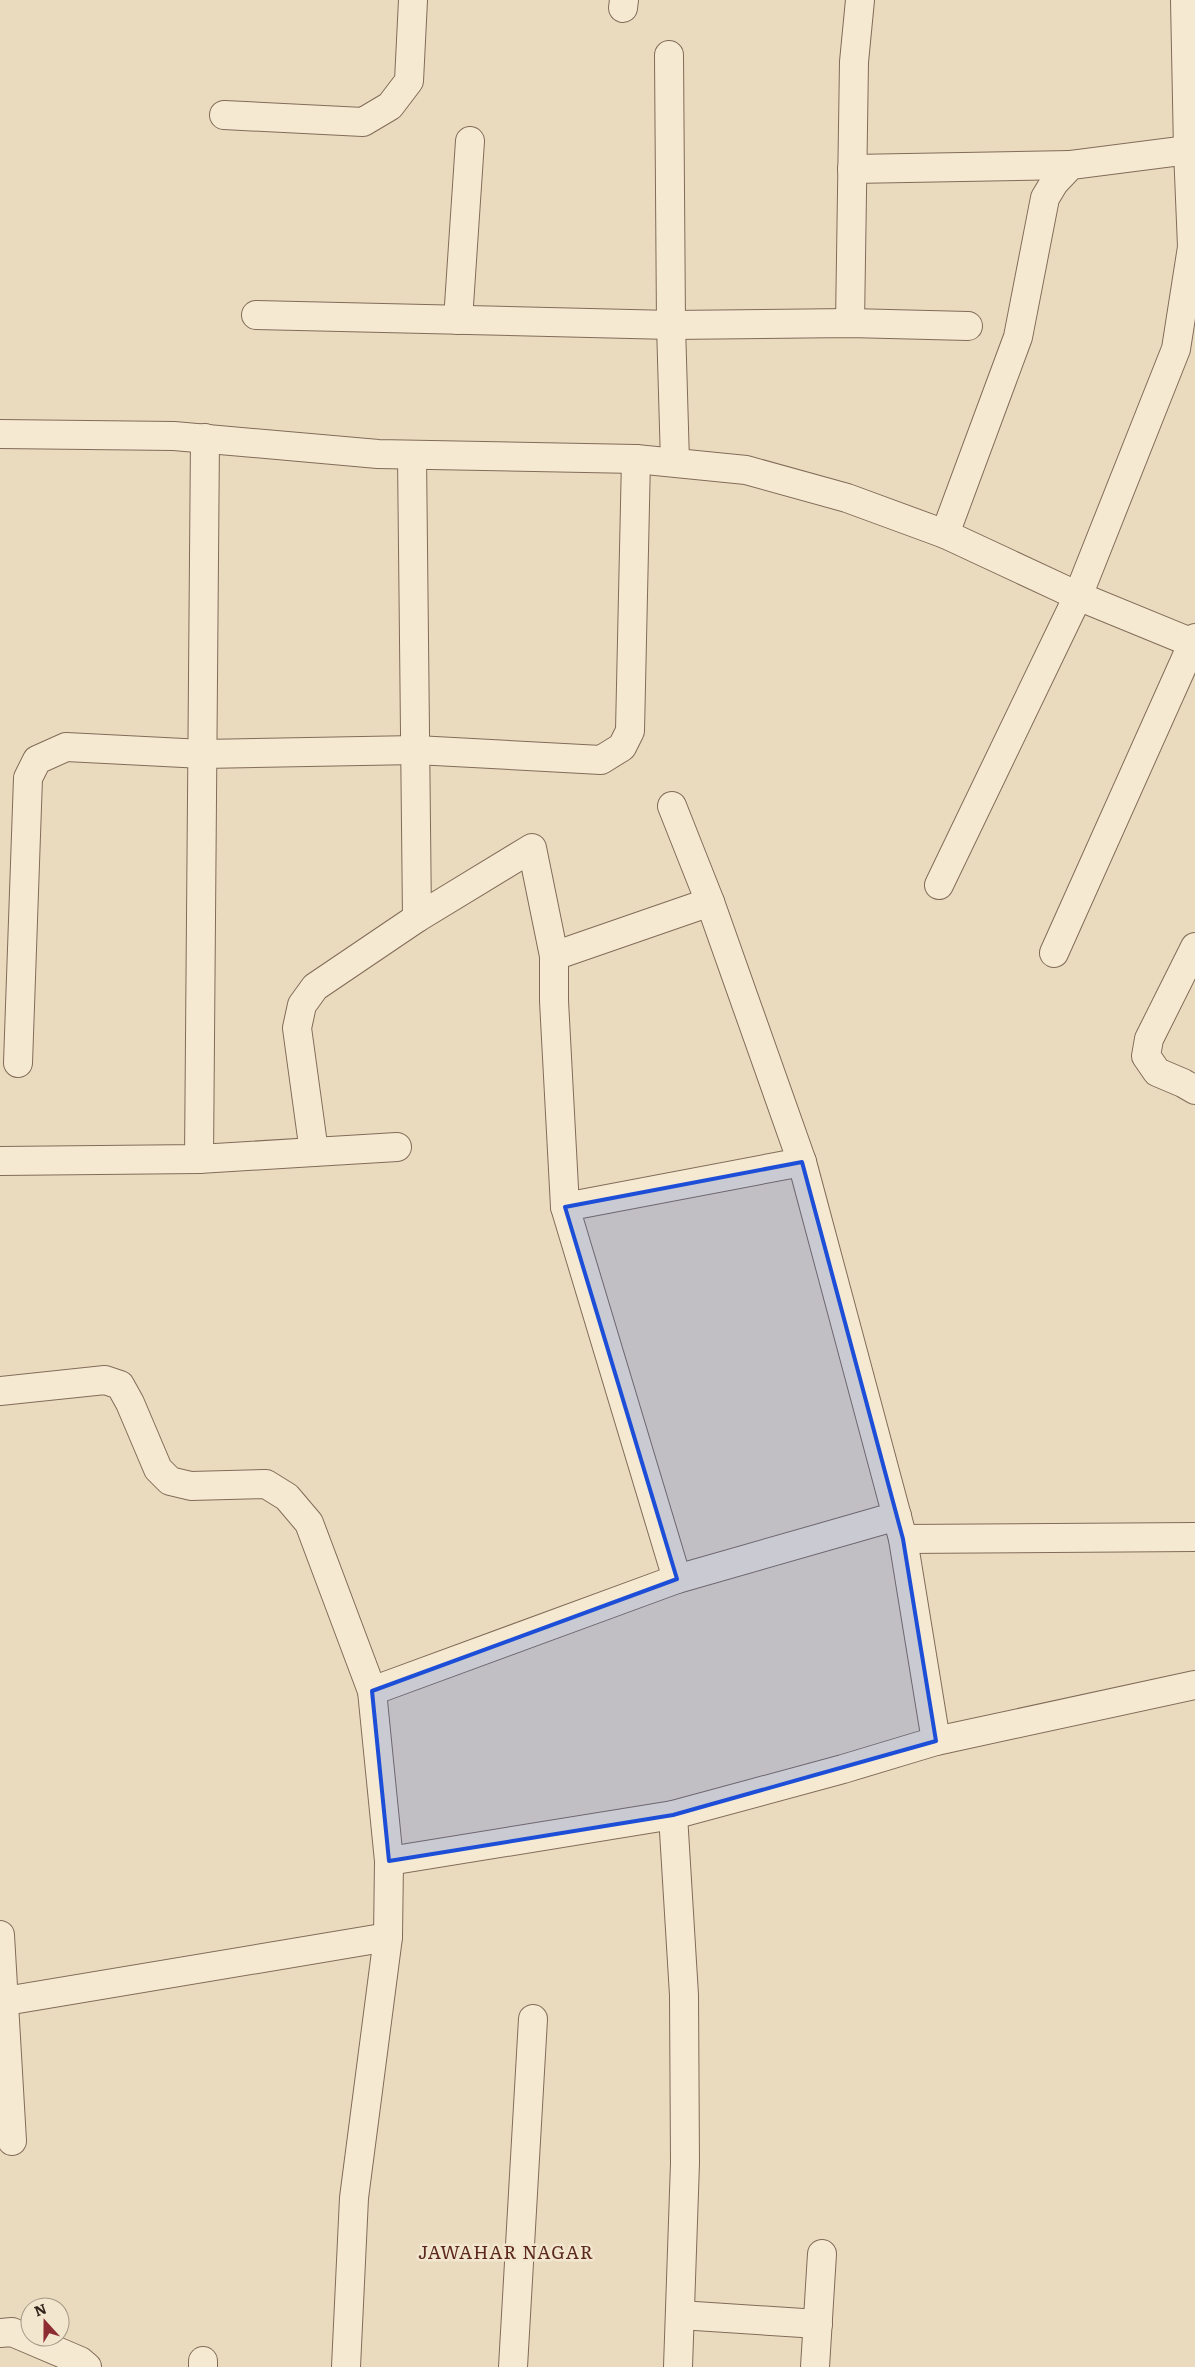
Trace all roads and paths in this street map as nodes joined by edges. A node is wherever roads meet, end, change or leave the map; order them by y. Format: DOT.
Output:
graph roads {
  1 [pos="413,0"];
  2 [pos="860,0"];
  3 [pos="1185,0"];
  4 [pos="669,54"];
  5 [pos="224,115"];
  6 [pos="470,141"];
  7 [pos="1191,150"];
  8 [pos="1071,165"];
  9 [pos="852,169"];
  10 [pos="256,315"];
  11 [pos="458,320"];
  12 [pos="850,323"];
  13 [pos="671,325"];
  14 [pos="968,326"];
  15 [pos="0,434"];
  16 [pos="205,438"];
  17 [pos="412,455"];
  18 [pos="636,459"];
  19 [pos="675,462"];
  20 [pos="945,534"];
  21 [pos="1078,596"];
  22 [pos="1194,642"];
  23 [pos="416,750"];
  24 [pos="203,754"];
  25 [pos="672,806"];
  26 [pos="939,886"];
  27 [pos="710,902"];
  28 [pos="417,918"];
  29 [pos="1195,948"];
  30 [pos="1054,952"];
  31 [pos="554,956"];
  32 [pos="18,1064"];
  33 [pos="1195,1090"];
  34 [pos="397,1147"];
  35 [pos="314,1152"];
  36 [pos="200,1159"];
  37 [pos="0,1162"];
  38 [pos="802,1162"];
  39 [pos="565,1207"];
  40 [pos="0,1391"];
  41 [pos="900,1528"];
  42 [pos="1195,1537"];
  43 [pos="677,1579"];
  44 [pos="1195,1684"];
  45 [pos="372,1690"];
  46 [pos="936,1742"];
  47 [pos="673,1815"];
  48 [pos="389,1861"];
  49 [pos="0,1934"];
  50 [pos="388,1937"];
  51 [pos="2,2001"];
  52 [pos="532,2019"];
  53 [pos="12,2141"];
  54 [pos="822,2254"];
  55 [pos="680,2315"];
  56 [pos="818,2324"];
  57 [pos="0,2333"];
  58 [pos="88,2367"];
  59 [pos="346,2367"];
  60 [pos="513,2367"];
  61 [pos="678,2367"];
  62 [pos="815,2367"];
  1 -- 5 [label="street"];
  2 -- 9 [label="street"];
  3 -- 7 [label="street"];
  4 -- 13 [label="street"];
  6 -- 11 [label="street"];
  7 -- 8 [label="street"];
  7 -- 21 [label="street"];
  8 -- 9 [label="street"];
  8 -- 20 [label="street"];
  9 -- 12 [label="street"];
  10 -- 11 [label="street"];
  11 -- 13 [label="street"];
  12 -- 13 [label="street"];
  12 -- 14 [label="street"];
  13 -- 19 [label="street"];
  15 -- 16 [label="street"];
  16 -- 17 [label="street"];
  16 -- 24 [label="street"];
  17 -- 18 [label="street"];
  17 -- 23 [label="street"];
  18 -- 19 [label="street"];
  18 -- 23 [label="street"];
  19 -- 20 [label="street"];
  20 -- 21 [label="street"];
  21 -- 22 [label="street"];
  21 -- 26 [label="street"];
  22 -- 30 [label="street"];
  23 -- 24 [label="street"];
  23 -- 28 [label="street"];
  24 -- 32 [label="street"];
  24 -- 36 [label="street"];
  25 -- 27 [label="street"];
  27 -- 31 [label="street"];
  27 -- 38 [label="street"];
  28 -- 31 [label="street"];
  28 -- 35 [label="street"];
  29 -- 33 [label="street"];
  31 -- 39 [label="street"];
  34 -- 35 [label="street"];
  35 -- 36 [label="street"];
  36 -- 37 [label="street"];
  38 -- 39 [label="street"];
  38 -- 41 [label="street"];
  39 -- 43 [label="street"];
  40 -- 45 [label="street"];
  41 -- 42 [label="street"];
  41 -- 43 [label="street"];
  41 -- 46 [label="street"];
  43 -- 45 [label="street"];
  44 -- 46 [label="street"];
  45 -- 48 [label="street"];
  46 -- 47 [label="street"];
  47 -- 48 [label="street"];
  47 -- 55 [label="street"];
  48 -- 50 [label="street"];
  49 -- 51 [label="street"];
  50 -- 51 [label="street"];
  50 -- 59 [label="street"];
  51 -- 53 [label="street"];
  52 -- 60 [label="street"];
  54 -- 56 [label="street"];
  55 -- 56 [label="street"];
  55 -- 61 [label="street"];
  56 -- 62 [label="street"];
  57 -- 58 [label="street"];
}
